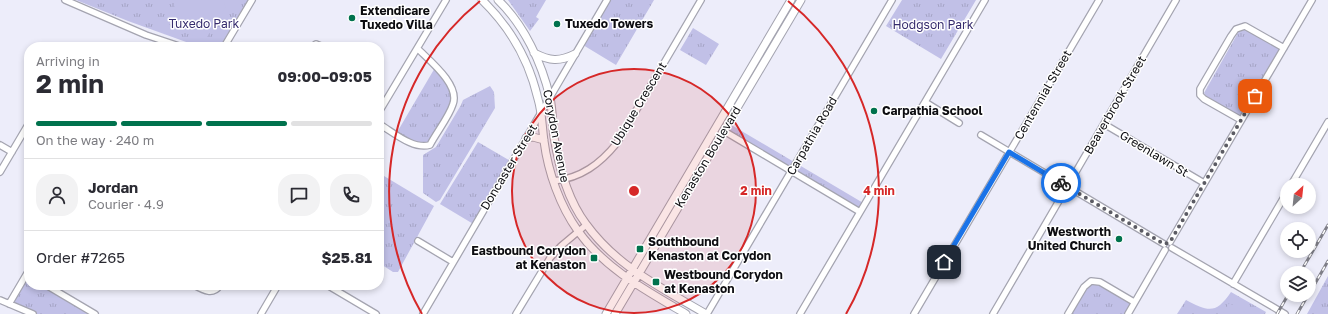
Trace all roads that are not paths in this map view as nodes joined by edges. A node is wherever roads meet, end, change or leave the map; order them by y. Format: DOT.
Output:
graph roads {
  1 [pos="65,0"];
  2 [pos="252,0"];
  3 [pos="446,0"];
  4 [pos="482,0"];
  5 [pos="498,0"];
  6 [pos="607,0"];
  7 [pos="701,0"];
  8 [pos="791,0"];
  9 [pos="801,0"];
  10 [pos="892,0"];
  11 [pos="985,0"];
  12 [pos="1099,0"];
  13 [pos="1176,0"];
  14 [pos="1312,0"];
  15 [pos="167,42"];
  16 [pos="227,42"];
  17 [pos="1284,48"];
  18 [pos="418,49"];
  19 [pos="534,53"];
  20 [pos="575,54"];
  21 [pos="545,81"];
  22 [pos="535,84"];
  23 [pos="550,98"];
  24 [pos="925,102"];
  25 [pos="384,104"];
  26 [pos="540,114"];
  27 [pos="1241,120"];
  28 [pos="1328,122"];
  29 [pos="959,123"];
  30 [pos="1104,124"];
  31 [pos="384,127"];
  32 [pos="554,130"];
  33 [pos="724,131"];
  34 [pos="24,132"];
  35 [pos="543,132"];
  36 [pos="981,135"];
  37 [pos="526,138"];
  38 [pos="544,140"];
  39 [pos="0,145"];
  40 [pos="12,152"];
  41 [pos="1009,152"];
  42 [pos="791,171"];
  43 [pos="0,172"];
  44 [pos="1295,178"];
  45 [pos="564,180"];
  46 [pos="554,181"];
  47 [pos="1204,184"];
  48 [pos="1067,186"];
  49 [pos="1280,204"];
  50 [pos="860,212"];
  51 [pos="586,225"];
  52 [pos="578,231"];
  53 [pos="418,242"];
  54 [pos="1168,245"];
  55 [pos="453,262"];
  56 [pos="635,272"];
  57 [pos="24,280"];
  58 [pos="630,281"];
  59 [pos="1233,284"];
  60 [pos="54,290"];
  61 [pos="204,290"];
  62 [pos="215,290"];
  63 [pos="275,290"];
  64 [pos="335,290"];
  65 [pos="0,300"];
  66 [pos="1134,302"];
  67 [pos="9,304"];
  68 [pos="33,314"];
  69 [pos="95,314"];
  70 [pos="261,314"];
  71 [pos="376,314"];
  72 [pos="423,314"];
  73 [pos="516,314"];
  74 [pos="606,314"];
  75 [pos="615,314"];
  76 [pos="686,314"];
  77 [pos="706,314"];
  78 [pos="800,314"];
  79 [pos="914,314"];
  80 [pos="993,314"];
  81 [pos="1068,314"];
  82 [pos="1128,314"];
  83 [pos="1285,314"];
  1 -- 15 [label="street"];
  2 -- 16 [label="street"];
  3 -- 18 [label="street"];
  4 -- 22 [label="main road, Corydon Avenue"];
  5 -- 19 [label="main road, Corydon Avenue"];
  6 -- 20 [label="street, Doncaster Street"];
  7 -- 45 [label="street, Ubique Crescent"];
  8 -- 56 [label="main road, Kenaston Boulevard"];
  9 -- 33 [label="main road, Kenaston Boulevard"];
  10 -- 42 [label="street, Carpathia Road"];
  11 -- 24 [label="street"];
  12 -- 41 [label="street, Centennial Street"];
  13 -- 30 [label="street, Beaverbrook Street"];
  14 -- 17 [label="street"];
  17 -- 27 [label="street"];
  17 -- 27 [label="street"];
  18 -- 25 [label="street"];
  18 -- 31 [label="street"];
  19 -- 20 [label="main road"];
  19 -- 21 [label="main road, Corydon Avenue"];
  20 -- 23 [label="street, Doncaster Street"];
  21 -- 22 [label="main road"];
  21 -- 23 [label="main road, Corydon Avenue"];
  22 -- 26 [label="main road, Corydon Avenue"];
  23 -- 26 [label="street, Doncaster Street"];
  23 -- 32 [label="main road, Corydon Avenue"];
  24 -- 29 [label="street"];
  24 -- 50 [label="street"];
  26 -- 35 [label="main road, Corydon Avenue"];
  26 -- 37 [label="street, Doncaster Street"];
  27 -- 47 [label="street"];
  28 -- 44 [label="street"];
  30 -- 47 [label="street, Greenlawn St"];
  30 -- 48 [label="street, Beaverbrook Street"];
  32 -- 35 [label="main road"];
  32 -- 45 [label="main road, Corydon Avenue"];
  33 -- 42 [label="street"];
  33 -- 56 [label="main road, Kenaston Boulevard"];
  34 -- 40 [label="street"];
  35 -- 38 [label="main road, Corydon Avenue"];
  36 -- 41 [label="street"];
  37 -- 38 [label="main road"];
  37 -- 55 [label="street, Doncaster Street"];
  38 -- 46 [label="main road, Corydon Avenue"];
  39 -- 40 [label="street"];
  40 -- 43 [label="street"];
  41 -- 48 [label="street"];
  41 -- 79 [label="street, Centennial Street"];
  42 -- 50 [label="street"];
  42 -- 77 [label="street, Carpathia Road"];
  45 -- 46 [label="street, Ubique Crescent"];
  45 -- 51 [label="main road, Corydon Avenue"];
  46 -- 52 [label="main road, Corydon Avenue"];
  47 -- 54 [label="street"];
  48 -- 54 [label="street"];
  48 -- 80 [label="street, Beaverbrook Street"];
  49 -- 59 [label="street"];
  50 -- 78 [label="street"];
  51 -- 52 [label="street"];
  51 -- 56 [label="main road, Corydon Avenue"];
  52 -- 58 [label="main road, Corydon Avenue"];
  52 -- 73 [label="street"];
  53 -- 55 [label="street"];
  54 -- 59 [label="street"];
  54 -- 66 [label="street"];
  55 -- 72 [label="street, Doncaster Street"];
  56 -- 58 [label="main road, Kenaston Boulevard"];
  56 -- 77 [label="main road, Corydon Avenue"];
  57 -- 67 [label="street"];
  58 -- 74 [label="main road, Kenaston Boulevard"];
  58 -- 75 [label="main road, Kenaston Boulevard"];
  58 -- 76 [label="main road, Corydon Avenue"];
  59 -- 83 [label="street"];
  60 -- 69 [label="street"];
  61 -- 62 [label="street"];
  63 -- 70 [label="street"];
  64 -- 71 [label="street"];
  65 -- 67 [label="street"];
  66 -- 81 [label="street"];
  66 -- 82 [label="street"];
  67 -- 68 [label="street"];
}
